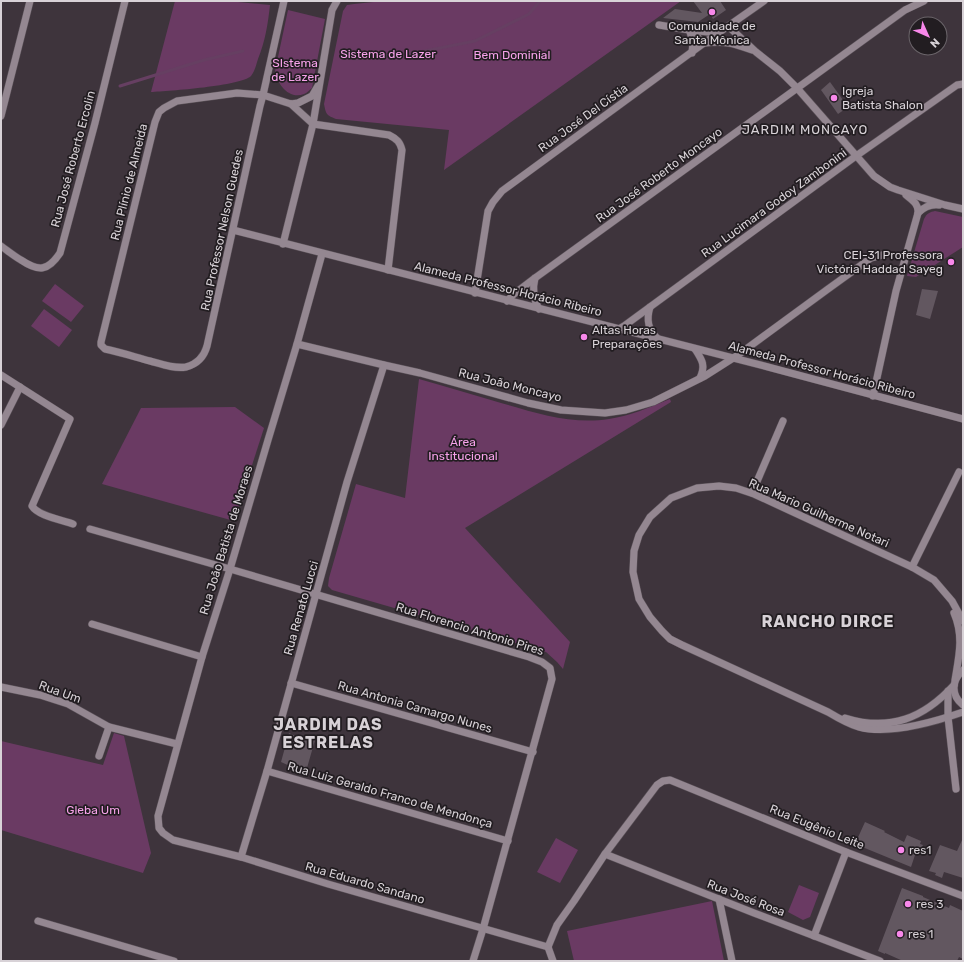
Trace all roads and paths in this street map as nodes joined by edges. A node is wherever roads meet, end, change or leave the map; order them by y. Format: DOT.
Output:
graph roads {
  1 [pos="30,1"];
  2 [pos="125,1"];
  3 [pos="284,1"];
  4 [pos="337,1"];
  5 [pos="764,1"];
  6 [pos="924,1"];
  7 [pos="659,24"];
  8 [pos="728,26"];
  9 [pos="689,30"];
  10 [pos="718,34"];
  11 [pos="704,43"];
  12 [pos="756,52"];
  13 [pos="692,53"];
  14 [pos="319,84"];
  15 [pos="963,84"];
  16 [pos="798,88"];
  17 [pos="263,95"];
  18 [pos="291,104"];
  19 [pos="1,116"];
  20 [pos="313,124"];
  21 [pos="856,156"];
  22 [pos="898,190"];
  23 [pos="945,205"];
  24 [pos="963,209"];
  25 [pos="918,213"];
  26 [pos="233,230"];
  27 [pos="283,244"];
  28 [pos="1,246"];
  29 [pos="322,254"];
  30 [pos="882,255"];
  31 [pos="388,270"];
  32 [pos="535,278"];
  33 [pos="475,292"];
  34 [pos="507,301"];
  35 [pos="650,307"];
  36 [pos="540,309"];
  37 [pos="619,329"];
  38 [pos="658,339"];
  39 [pos="297,344"];
  40 [pos="100,345"];
  41 [pos="695,349"];
  42 [pos="732,358"];
  43 [pos="384,365"];
  44 [pos="1,374"];
  45 [pos="700,378"];
  46 [pos="20,387"];
  47 [pos="873,396"];
  48 [pos="963,419"];
  49 [pos="783,421"];
  50 [pos="1,425"];
  51 [pos="959,472"];
  52 [pos="752,493"];
  53 [pos="73,524"];
  54 [pos="90,529"];
  55 [pos="912,567"];
  56 [pos="230,568"];
  57 [pos="934,580"];
  58 [pos="316,594"];
  59 [pos="963,621"];
  60 [pos="92,624"];
  61 [pos="202,657"];
  62 [pos="963,670"];
  63 [pos="955,682"];
  64 [pos="291,683"];
  65 [pos="1,687"];
  66 [pos="948,691"];
  67 [pos="963,705"];
  68 [pos="828,712"];
  69 [pos="963,712"];
  70 [pos="948,717"];
  71 [pos="109,727"];
  72 [pos="178,744"];
  73 [pos="533,752"];
  74 [pos="99,756"];
  75 [pos="267,771"];
  76 [pos="956,789"];
  77 [pos="163,833"];
  78 [pos="508,841"];
  79 [pos="846,852"];
  80 [pos="605,854"];
  81 [pos="241,857"];
  82 [pos="963,896"];
  83 [pos="719,899"];
  84 [pos="38,921"];
  85 [pos="483,929"];
  86 [pos="814,936"];
  87 [pos="548,947"];
  88 [pos="174,961"];
  89 [pos="474,961"];
  90 [pos="553,961"];
  91 [pos="732,961"];
  92 [pos="880,961"];
  1 -- 19 [label="street"];
  2 -- 28 [label="street, Rua José Roberto Ercolin"];
  3 -- 17 [label="street, Rua Professor Nelson Guedes"];
  4 -- 14 [label="street"];
  5 -- 8 [label="street, Rua José Del Cístia"];
  6 -- 16 [label="street, Rua José Roberto Moncayo"];
  7 -- 9 [label="street"];
  8 -- 10 [label="street, Rua José Del Cístia"];
  8 -- 12 [label="street"];
  9 -- 10 [label="street"];
  9 -- 11 [label="street"];
  9 -- 13 [label="street"];
  10 -- 11 [label="street, Rua José Del Cístia"];
  11 -- 12 [label="street"];
  11 -- 13 [label="street, Rua José Del Cístia"];
  12 -- 16 [label="street"];
  13 -- 33 [label="street, Rua José Del Cístia"];
  14 -- 18 [label="street"];
  14 -- 20 [label="street"];
  15 -- 21 [label="street, Rua Lucimara Godoy Zambonini"];
  16 -- 21 [label="street"];
  16 -- 32 [label="street, Rua José Roberto Moncayo"];
  17 -- 18 [label="street, Rua Plínio de Almeida"];
  17 -- 26 [label="street, Rua Professor Nelson Guedes"];
  17 -- 40 [label="street, Rua Plínio de Almeida"];
  18 -- 20 [label="street, Rua Plínio de Almeida"];
  20 -- 27 [label="street"];
  20 -- 31 [label="street"];
  21 -- 22 [label="street"];
  21 -- 35 [label="street, Rua Lucimara Godoy Zambonini"];
  22 -- 23 [label="street"];
  22 -- 25 [label="street"];
  23 -- 24 [label="street"];
  23 -- 25 [label="street"];
  25 -- 47 [label="street"];
  26 -- 27 [label="street, Alameda Professor Horácio Ribeiro"];
  26 -- 40 [label="street, Rua Professor Nelson Guedes"];
  27 -- 29 [label="street, Alameda Professor Horácio Ribeiro"];
  29 -- 31 [label="street, Alameda Professor Horácio Ribeiro"];
  29 -- 39 [label="street, Rua João Batista de Moraes"];
  30 -- 42 [label="street, Rua João Moncayo"];
  31 -- 33 [label="street, Alameda Professor Horácio Ribeiro"];
  32 -- 34 [label="street, Rua José Roberto Moncayo"];
  32 -- 36 [label="street"];
  33 -- 34 [label="street, Alameda Professor Horácio Ribeiro"];
  34 -- 36 [label="street, Alameda Professor Horácio Ribeiro"];
  35 -- 37 [label="street, Rua Lucimara Godoy Zambonini"];
  35 -- 38 [label="street"];
  36 -- 37 [label="street, Alameda Professor Horácio Ribeiro"];
  37 -- 38 [label="street, Alameda Professor Horácio Ribeiro"];
  38 -- 41 [label="street, Alameda Professor Horácio Ribeiro"];
  39 -- 43 [label="street, Rua João Moncayo"];
  39 -- 56 [label="street, Rua João Batista de Moraes"];
  41 -- 42 [label="street, Alameda Professor Horácio Ribeiro"];
  41 -- 45 [label="street"];
  42 -- 45 [label="street, Rua João Moncayo"];
  42 -- 47 [label="street, Alameda Professor Horácio Ribeiro"];
  43 -- 45 [label="street, Rua João Moncayo"];
  43 -- 58 [label="street, Rua Renato Lucci"];
  44 -- 46 [label="street"];
  46 -- 50 [label="street"];
  46 -- 53 [label="street"];
  47 -- 48 [label="street, Alameda Professor Horácio Ribeiro"];
  49 -- 52 [label="street"];
  51 -- 55 [label="street"];
  52 -- 55 [label="street, Rua Mario Guilherme Notari"];
  52 -- 68 [label="street, Rua Mario Guilherme Notari"];
  54 -- 56 [label="street, Rua Florencio Antonio Pires"];
  55 -- 57 [label="street, Rua Mario Guilherme Notari"];
  56 -- 58 [label="street, Rua Florencio Antonio Pires"];
  56 -- 61 [label="street, Rua João Batista de Moraes"];
  57 -- 59 [label="street, Rua Mario Guilherme Notari"];
  57 -- 63 [label="street, Rua Mario Guilherme Notari"];
  58 -- 64 [label="street, Rua Renato Lucci"];
  58 -- 73 [label="street, Rua Florencio Antonio Pires"];
  60 -- 61 [label="street"];
  61 -- 72 [label="street, Rua João Batista de Moraes"];
  62 -- 63 [label="street, Rua Mario Guilherme Notari"];
  63 -- 66 [label="street, Rua Mario Guilherme Notari"];
  63 -- 67 [label="street"];
  64 -- 73 [label="street, Rua Antonia Camargo Nunes"];
  64 -- 75 [label="street, Rua Renato Lucci"];
  65 -- 71 [label="street, Rua Um"];
  66 -- 68 [label="street, Rua Mario Guilherme Notari"];
  66 -- 70 [label="street"];
  68 -- 70 [label="street, Rua Mario Guilherme Notari"];
  69 -- 70 [label="street, Rua Mario Guilherme Notari"];
  70 -- 76 [label="street"];
  71 -- 72 [label="street, Rua Um"];
  71 -- 74 [label="street"];
  72 -- 77 [label="street, Rua João Batista de Moraes"];
  73 -- 78 [label="street, Rua Florencio Antonio Pires"];
  75 -- 78 [label="street, Rua Luiz Geraldo Franco de Mendonça"];
  75 -- 81 [label="street, Rua Renato Lucci"];
  77 -- 81 [label="street, Rua Eduardo Sandano"];
  78 -- 85 [label="street, Rua Florencio Antonio Pires"];
  79 -- 80 [label="street, Rua Eugênio Leite"];
  79 -- 82 [label="street, Rua Eugênio Leite"];
  79 -- 86 [label="street"];
  80 -- 83 [label="street, Rua José Rosa"];
  80 -- 87 [label="street"];
  81 -- 85 [label="street, Rua Eduardo Sandano"];
  83 -- 86 [label="street, Rua José Rosa"];
  83 -- 91 [label="street"];
  84 -- 88 [label="street"];
  85 -- 87 [label="street, Rua Eduardo Sandano"];
  85 -- 89 [label="street, Rua Florencio Antonio Pires"];
  86 -- 92 [label="street, Rua José Rosa"];
  87 -- 90 [label="street"];
}
